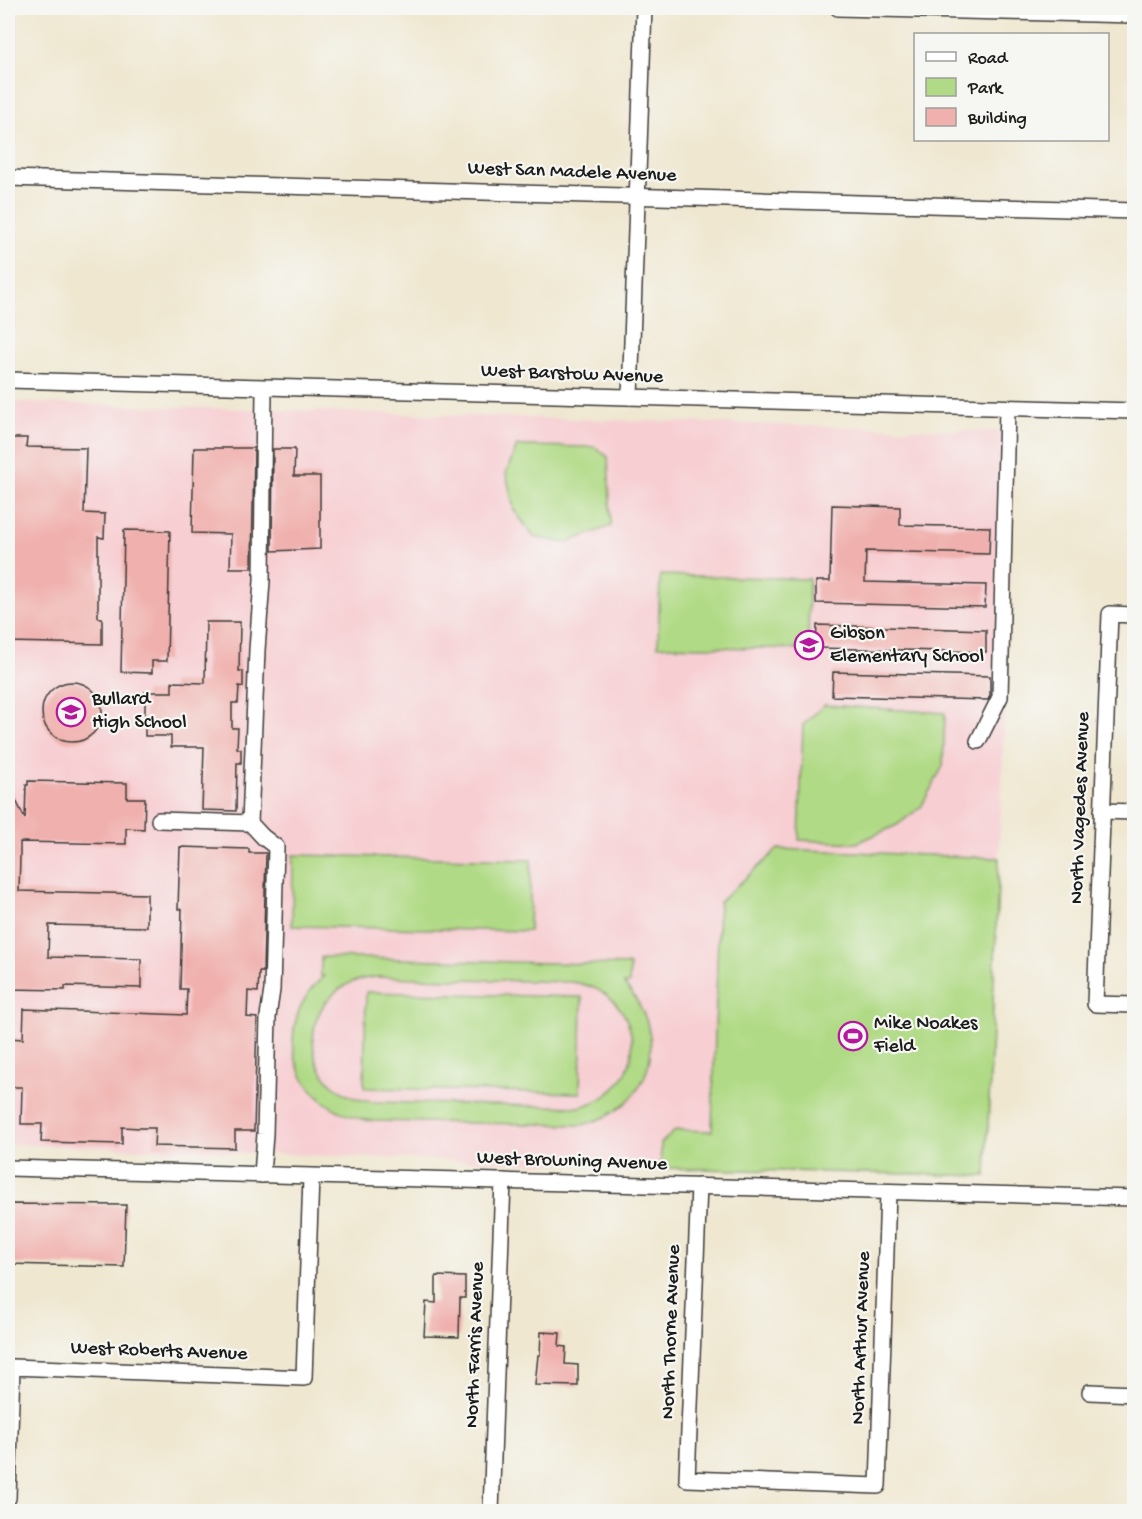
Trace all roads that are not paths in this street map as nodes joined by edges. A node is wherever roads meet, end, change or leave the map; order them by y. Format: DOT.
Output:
graph roads {
  1 [pos="644,8"];
  2 [pos="838,8"];
  3 [pos="1134,15"];
  4 [pos="8,178"];
  5 [pos="637,195"];
  6 [pos="1134,211"];
  7 [pos="8,380"];
  8 [pos="264,388"];
  9 [pos="630,398"];
  10 [pos="1008,408"];
  11 [pos="1134,411"];
  12 [pos="1134,615"];
  13 [pos="978,741"];
  14 [pos="1102,811"];
  15 [pos="1134,812"];
  16 [pos="159,820"];
  17 [pos="250,823"];
  18 [pos="1134,1005"];
  19 [pos="8,1168"];
  20 [pos="262,1175"];
  21 [pos="311,1177"];
  22 [pos="503,1181"];
  23 [pos="699,1186"];
  24 [pos="888,1193"];
  25 [pos="1134,1198"];
  26 [pos="1090,1392"];
  27 [pos="1134,1394"];
  28 [pos="878,1485"];
  29 [pos="8,1498"];
  30 [pos="491,1512"];
  1 -- 5 [label="street"];
  2 -- 3 [label="street"];
  4 -- 5 [label="street, West San Madele Avenue"];
  5 -- 6 [label="street, West San Madele Avenue"];
  5 -- 9 [label="street"];
  7 -- 8 [label="street, West Barstow Avenue"];
  8 -- 9 [label="street, West Barstow Avenue"];
  8 -- 17 [label="street"];
  9 -- 10 [label="street, West Barstow Avenue"];
  10 -- 11 [label="street, West Barstow Avenue"];
  10 -- 13 [label="street"];
  12 -- 14 [label="street, North Vagedes Avenue"];
  14 -- 15 [label="street"];
  14 -- 18 [label="street, North Vagedes Avenue"];
  16 -- 17 [label="street"];
  17 -- 20 [label="street"];
  19 -- 20 [label="street, West Browning Avenue"];
  20 -- 21 [label="street, West Browning Avenue"];
  21 -- 22 [label="street, West Browning Avenue"];
  21 -- 29 [label="street, West Roberts Avenue"];
  22 -- 23 [label="street, West Browning Avenue"];
  22 -- 30 [label="street, North Farris Avenue"];
  23 -- 24 [label="street, West Browning Avenue"];
  23 -- 28 [label="street, North Thorne Avenue"];
  24 -- 25 [label="street, West Browning Avenue"];
  24 -- 28 [label="street, North Arthur Avenue"];
  26 -- 27 [label="street"];
}
